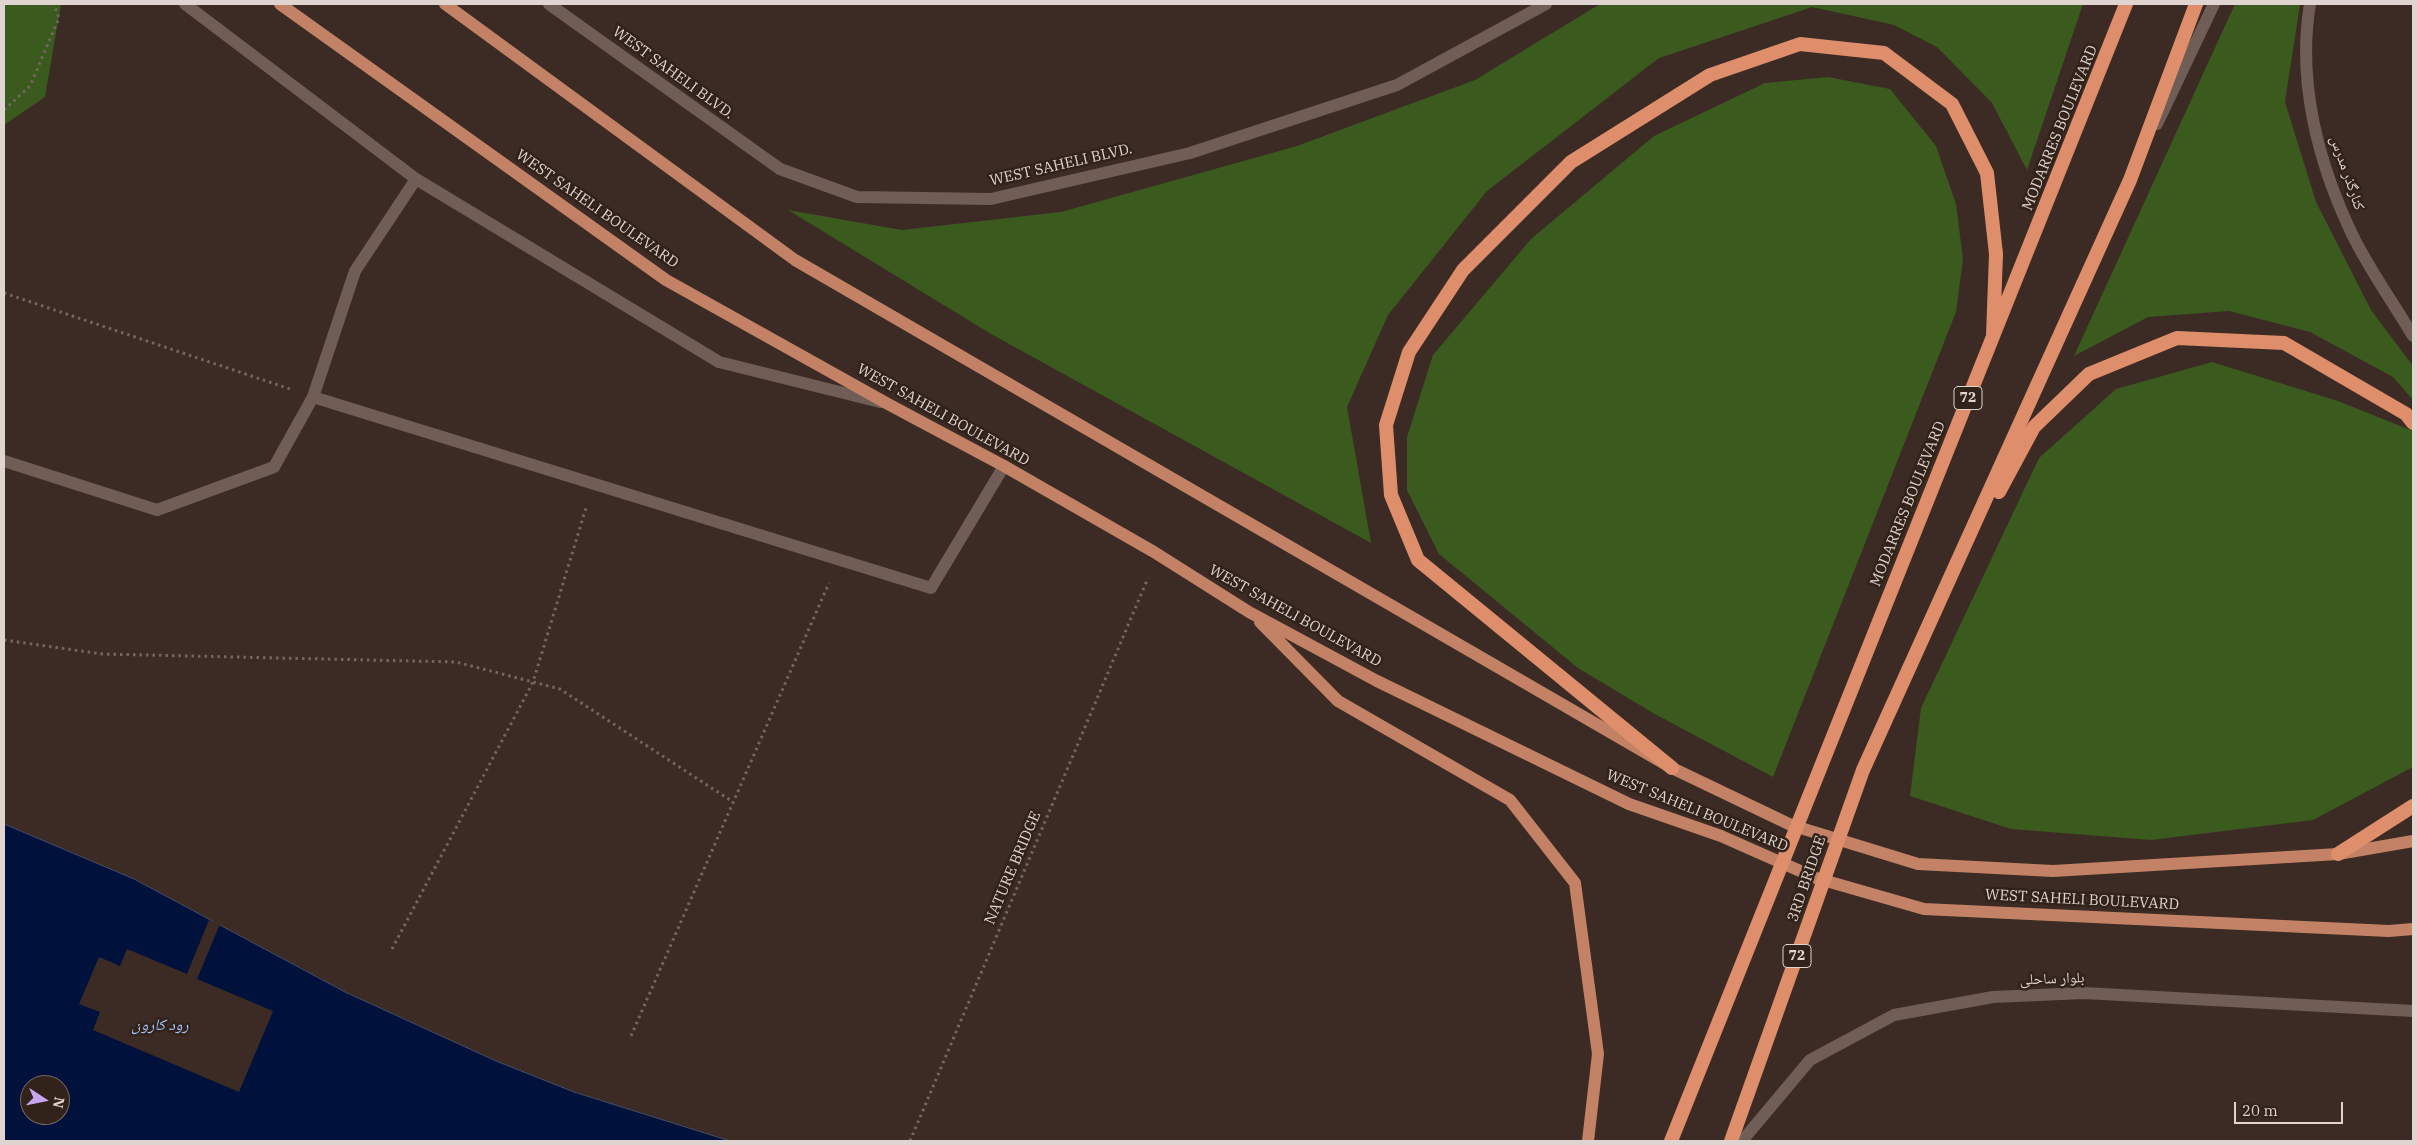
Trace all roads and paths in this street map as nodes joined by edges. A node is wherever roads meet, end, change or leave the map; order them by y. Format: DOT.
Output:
graph roads {
  1 [pos="54,4"];
  2 [pos="185,4"];
  3 [pos="280,4"];
  4 [pos="445,4"];
  5 [pos="549,4"];
  6 [pos="1546,4"];
  7 [pos="2126,4"];
  8 [pos="2196,4"];
  9 [pos="2214,4"];
  10 [pos="2310,4"];
  11 [pos="4,110"];
  12 [pos="416,178"];
  13 [pos="2130,180"];
  14 [pos="4,293"];
  15 [pos="1993,336"];
  16 [pos="2413,336"];
  17 [pos="313,397"];
  18 [pos="888,404"];
  19 [pos="2413,423"];
  20 [pos="4,461"];
  21 [pos="1004,466"];
  22 [pos="593,483"];
  23 [pos="840,559"];
  24 [pos="1949,584"];
  25 [pos="1146,585"];
  26 [pos="1249,612"];
  27 [pos="4,640"];
  28 [pos="533,682"];
  29 [pos="1672,768"];
  30 [pos="733,802"];
  31 [pos="2413,806"];
  32 [pos="2413,841"];
  33 [pos="2338,854"];
  34 [pos="2413,929"];
  35 [pos="392,949"];
  36 [pos="2413,1011"];
  37 [pos="631,1036"];
  38 [pos="910,1141"];
  39 [pos="1588,1141"];
  40 [pos="1671,1141"];
  41 [pos="1732,1141"];
  42 [pos="1742,1141"];
  1 -- 11 [label="path"];
  2 -- 12 [label="street"];
  3 -- 18 [label="main road, WEST SAHELI BOULEVARD"];
  4 -- 29 [label="main road, WEST SAHELI BOULEVARD"];
  5 -- 6 [label="street, WEST SAHELI BLVD."];
  7 -- 15 [label="highway, MODARRES BOULEVARD / 72"];
  8 -- 13 [label="highway, 72"];
  9 -- 13 [label="street"];
  10 -- 16 [label="street, کنارگذر مدرس"];
  12 -- 17 [label="street"];
  12 -- 18 [label="street"];
  13 -- 24 [label="highway, 72"];
  14 -- 17 [label="path"];
  15 -- 29 [label="highway"];
  15 -- 40 [label="highway, MODARRES BOULEVARD / 72"];
  17 -- 20 [label="street"];
  17 -- 22 [label="street"];
  18 -- 21 [label="main road, WEST SAHELI BOULEVARD"];
  19 -- 24 [label="highway"];
  21 -- 23 [label="street"];
  21 -- 26 [label="main road, WEST SAHELI BOULEVARD"];
  22 -- 23 [label="street"];
  22 -- 28 [label="path"];
  23 -- 30 [label="path"];
  24 -- 41 [label="highway, 3RD BRIDGE / 72"];
  25 -- 38 [label="path, NATURE BRIDGE"];
  26 -- 34 [label="main road, WEST SAHELI BOULEVARD"];
  26 -- 39 [label="main road"];
  27 -- 28 [label="path"];
  28 -- 30 [label="path"];
  28 -- 35 [label="path"];
  29 -- 33 [label="main road, WEST SAHELI BOULEVARD"];
  30 -- 37 [label="path"];
  31 -- 33 [label="highway"];
  32 -- 33 [label="main road, WEST SAHELI BOULEVARD"];
  36 -- 42 [label="street, بلوار ساحلی"];
}
